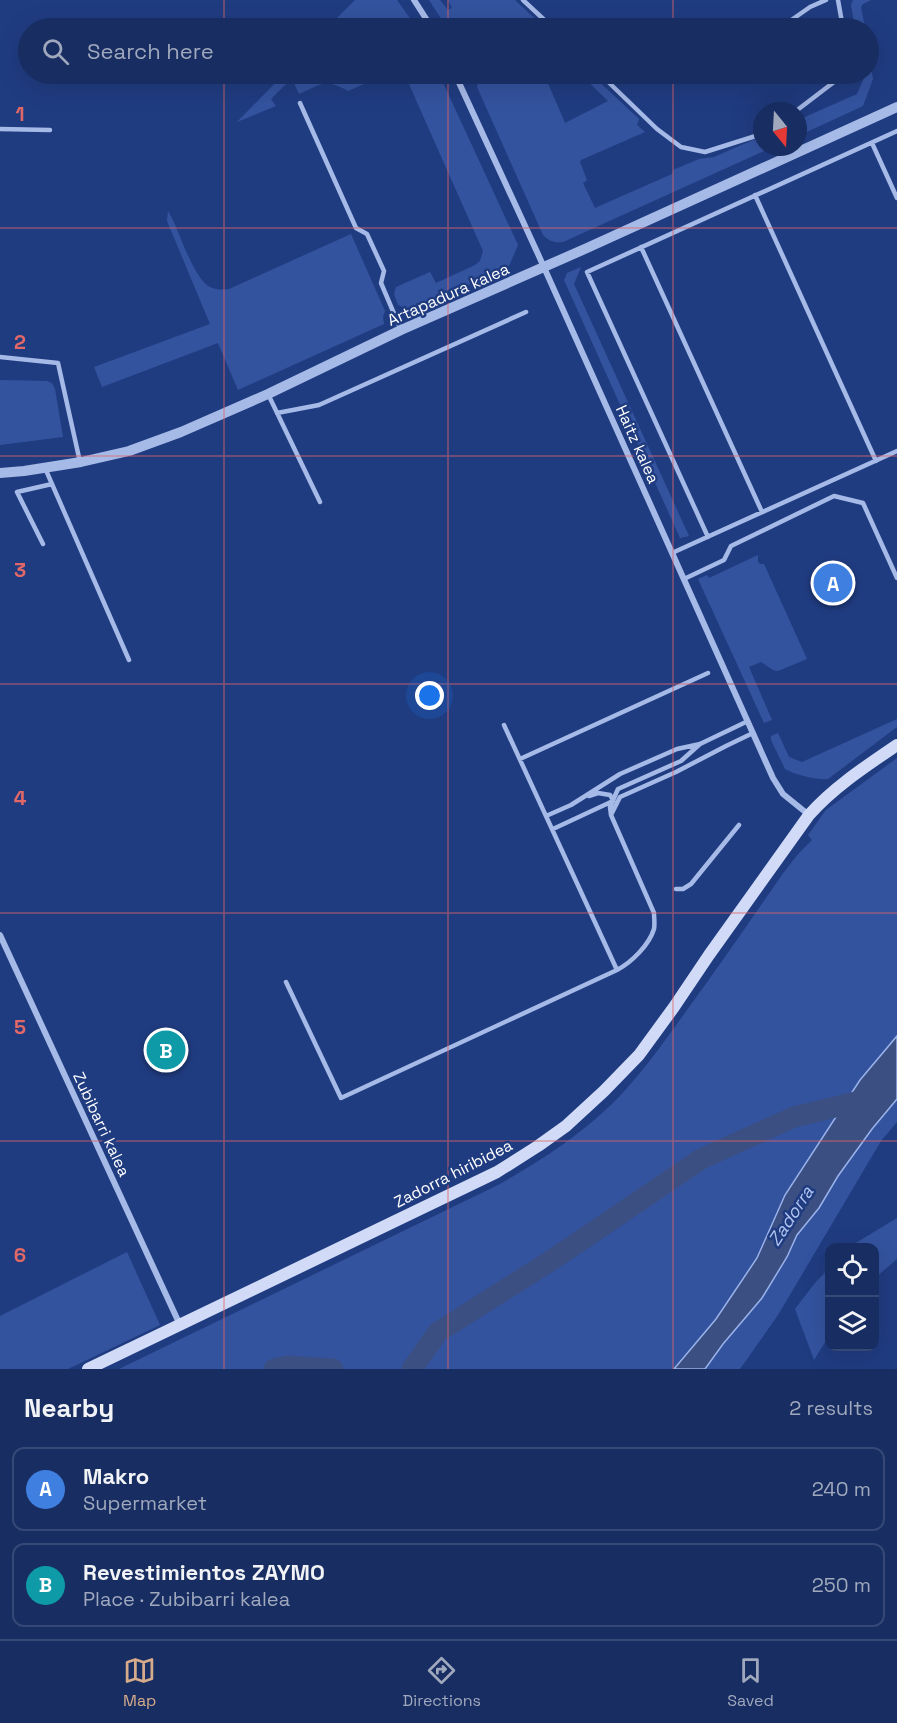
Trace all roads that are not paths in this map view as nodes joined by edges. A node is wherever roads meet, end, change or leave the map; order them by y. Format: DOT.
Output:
graph roads {
  1 [pos="414,0"];
  2 [pos="523,0"];
  3 [pos="826,0"];
  4 [pos="838,0"];
  5 [pos="426,18"];
  6 [pos="542,18"];
  7 [pos="794,18"];
  8 [pos="841,18"];
  9 [pos="460,84"];
  10 [pos="610,84"];
  11 [pos="831,84"];
  12 [pos="300,103"];
  13 [pos="807,103"];
  14 [pos="897,107"];
  15 [pos="0,129"];
  16 [pos="50,130"];
  17 [pos="897,131"];
  18 [pos="753,137"];
  19 [pos="872,142"];
  20 [pos="755,195"];
  21 [pos="897,198"];
  22 [pos="641,247"];
  23 [pos="544,267"];
  24 [pos="526,312"];
  25 [pos="401,330"];
  26 [pos="0,357"];
  27 [pos="268,394"];
  28 [pos="277,413"];
  29 [pos="897,451"];
  30 [pos="876,461"];
  31 [pos="81,462"];
  32 [pos="45,468"];
  33 [pos="0,472"];
  34 [pos="52,484"];
  35 [pos="320,502"];
  36 [pos="762,512"];
  37 [pos="708,537"];
  38 [pos="43,544"];
  39 [pos="672,553"];
  40 [pos="897,578"];
  41 [pos="684,579"];
  42 [pos="129,660"];
  43 [pos="708,673"];
  44 [pos="748,721"];
  45 [pos="504,725"];
  46 [pos="753,733"];
  47 [pos="700,744"];
  48 [pos="897,745"];
  49 [pos="520,759"];
  50 [pos="584,797"];
  51 [pos="614,803"];
  52 [pos="809,815"];
  53 [pos="546,816"];
  54 [pos="739,825"];
  55 [pos="553,829"];
  56 [pos="676,889"];
  57 [pos="0,934"];
  58 [pos="617,970"];
  59 [pos="286,982"];
  60 [pos="180,1324"];
  61 [pos="88,1369"];
  1 -- 5 [label="street"];
  2 -- 6 [label="lane"];
  3 -- 7 [label="lane"];
  4 -- 8 [label="lane"];
  9 -- 23 [label="street, Haitz kalea"];
  10 -- 18 [label="lane"];
  11 -- 13 [label="lane"];
  12 -- 25 [label="lane"];
  14 -- 23 [label="street, Artapadura kalea"];
  15 -- 16 [label="lane"];
  17 -- 19 [label="lane"];
  19 -- 20 [label="lane"];
  19 -- 21 [label="lane"];
  20 -- 22 [label="lane"];
  20 -- 30 [label="lane"];
  22 -- 36 [label="lane"];
  22 -- 37 [label="lane"];
  23 -- 25 [label="street, Artapadura kalea"];
  23 -- 39 [label="street, Haitz kalea"];
  24 -- 28 [label="lane"];
  25 -- 27 [label="street, Artapadura kalea"];
  26 -- 31 [label="lane"];
  27 -- 28 [label="lane"];
  27 -- 31 [label="street, Artapadura kalea"];
  28 -- 35 [label="lane"];
  29 -- 30 [label="lane"];
  30 -- 36 [label="lane"];
  31 -- 32 [label="street, Artapadura kalea"];
  32 -- 33 [label="street, Artapadura kalea"];
  32 -- 34 [label="lane"];
  34 -- 38 [label="lane"];
  34 -- 42 [label="lane"];
  36 -- 37 [label="lane"];
  37 -- 39 [label="lane"];
  39 -- 41 [label="street, Haitz kalea"];
  40 -- 41 [label="lane"];
  41 -- 44 [label="street, Haitz kalea"];
  43 -- 49 [label="lane"];
  44 -- 46 [label="street, Haitz kalea"];
  44 -- 47 [label="lane"];
  45 -- 49 [label="lane"];
  46 -- 51 [label="lane"];
  46 -- 52 [label="street, Haitz kalea"];
  47 -- 50 [label="lane"];
  47 -- 51 [label="lane"];
  48 -- 52 [label="main road, Zadorra hiribidea"];
  49 -- 53 [label="lane"];
  50 -- 51 [label="lane"];
  50 -- 53 [label="lane"];
  51 -- 55 [label="lane"];
  51 -- 58 [label="lane"];
  52 -- 60 [label="main road, Zadorra hiribidea"];
  53 -- 55 [label="lane"];
  54 -- 56 [label="lane"];
  55 -- 58 [label="lane"];
  57 -- 60 [label="street, Zubibarri kalea"];
  58 -- 59 [label="lane"];
  60 -- 61 [label="main road, Zadorra hiribidea"];
}
